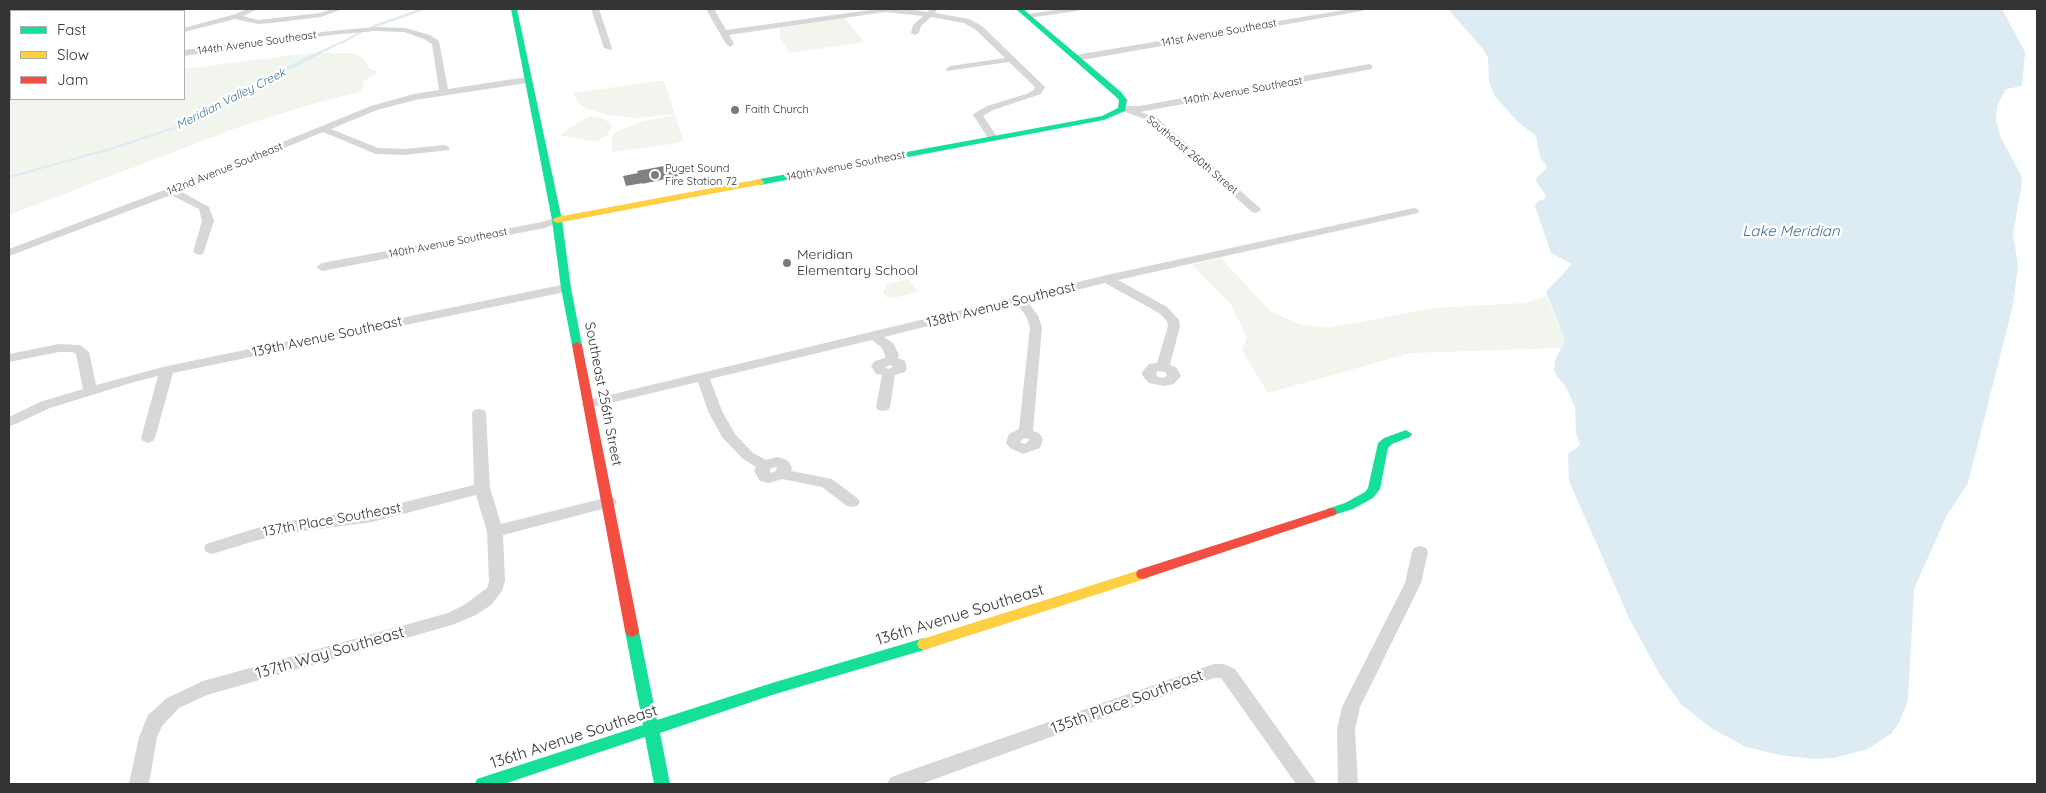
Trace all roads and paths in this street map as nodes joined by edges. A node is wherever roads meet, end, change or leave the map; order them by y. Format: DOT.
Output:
graph roads {
  1 [pos="254,9"];
  2 [pos="339,9"];
  3 [pos="514,9"];
  4 [pos="595,9"];
  5 [pos="710,9"];
  6 [pos="1077,9"];
  7 [pos="1362,9"];
  8 [pos="932,12"];
  9 [pos="1024,12"];
  10 [pos="235,17"];
  11 [pos="185,30"];
  12 [pos="723,33"];
  13 [pos="915,33"];
  14 [pos="730,44"];
  15 [pos="608,48"];
  16 [pos="185,53"];
  17 [pos="1076,58"];
  18 [pos="1012,59"];
  19 [pos="1369,67"];
  20 [pos="950,69"];
  21 [pos="527,78"];
  22 [pos="444,91"];
  23 [pos="1122,109"];
  24 [pos="323,129"];
  25 [pos="993,138"];
  26 [pos="445,148"];
  27 [pos="171,191"];
  28 [pos="1256,210"];
  29 [pos="1414,211"];
  30 [pos="557,220"];
  31 [pos="199,252"];
  32 [pos="9,253"];
  33 [pos="322,268"];
  34 [pos="1107,279"];
  35 [pos="566,288"];
  36 [pos="1020,300"];
  37 [pos="875,336"];
  38 [pos="9,358"];
  39 [pos="1163,366"];
  40 [pos="168,370"];
  41 [pos="703,376"];
  42 [pos="90,390"];
  43 [pos="589,404"];
  44 [pos="883,408"];
  45 [pos="479,413"];
  46 [pos="9,422"];
  47 [pos="1026,433"];
  48 [pos="1406,434"];
  49 [pos="148,438"];
  50 [pos="482,488"];
  51 [pos="609,502"];
  52 [pos="852,502"];
  53 [pos="495,531"];
  54 [pos="212,548"];
  55 [pos="1420,552"];
  56 [pos="652,728"];
  57 [pos="139,784"];
  58 [pos="483,784"];
  59 [pos="662,784"];
  60 [pos="897,784"];
  61 [pos="1307,784"];
  62 [pos="1348,784"];
  1 -- 10 [label="street"];
  2 -- 10 [label="street"];
  3 -- 21 [label="street, Southeast 256th Street"];
  4 -- 15 [label="street"];
  5 -- 12 [label="street"];
  6 -- 9 [label="street"];
  7 -- 17 [label="street, 141st Avenue Southeast"];
  8 -- 12 [label="street"];
  8 -- 13 [label="street"];
  8 -- 18 [label="street"];
  9 -- 17 [label="street"];
  10 -- 11 [label="street"];
  12 -- 14 [label="street"];
  16 -- 22 [label="street, 144th Avenue Southeast"];
  17 -- 23 [label="street"];
  18 -- 20 [label="street"];
  18 -- 25 [label="street"];
  19 -- 23 [label="street, 140th Avenue Southeast"];
  21 -- 22 [label="street, 142nd Avenue Southeast"];
  21 -- 30 [label="street, Southeast 256th Street"];
  22 -- 24 [label="street, 142nd Avenue Southeast"];
  23 -- 25 [label="street, 140th Avenue Southeast"];
  23 -- 28 [label="street, Southeast 260th Street"];
  24 -- 26 [label="street"];
  24 -- 27 [label="street, 142nd Avenue Southeast"];
  25 -- 30 [label="street, 140th Avenue Southeast"];
  27 -- 31 [label="street"];
  27 -- 32 [label="street, 142nd Avenue Southeast"];
  29 -- 34 [label="street, 138th Avenue Southeast"];
  30 -- 33 [label="street, 140th Avenue Southeast"];
  30 -- 35 [label="street, Southeast 256th Street"];
  34 -- 36 [label="street, 138th Avenue Southeast"];
  34 -- 39 [label="street"];
  35 -- 40 [label="street, 139th Avenue Southeast"];
  35 -- 43 [label="street, Southeast 256th Street"];
  36 -- 37 [label="street, 138th Avenue Southeast"];
  36 -- 47 [label="street"];
  37 -- 41 [label="street, 138th Avenue Southeast"];
  37 -- 44 [label="street"];
  38 -- 42 [label="street"];
  40 -- 42 [label="street, 139th Avenue Southeast"];
  40 -- 49 [label="street"];
  41 -- 43 [label="street, 138th Avenue Southeast"];
  41 -- 52 [label="street"];
  42 -- 46 [label="street, 139th Avenue Southeast"];
  43 -- 51 [label="street, Southeast 256th Street"];
  45 -- 50 [label="street"];
  48 -- 56 [label="street, 136th Avenue Southeast"];
  50 -- 53 [label="street"];
  50 -- 54 [label="street, 137th Place Southeast"];
  51 -- 53 [label="street"];
  51 -- 56 [label="street, Southeast 256th Street"];
  53 -- 57 [label="street, 137th Way Southeast"];
  55 -- 62 [label="street"];
  56 -- 58 [label="street, 136th Avenue Southeast"];
  56 -- 59 [label="street, Southeast 256th Street"];
  60 -- 61 [label="street, 135th Place Southeast"];
}
